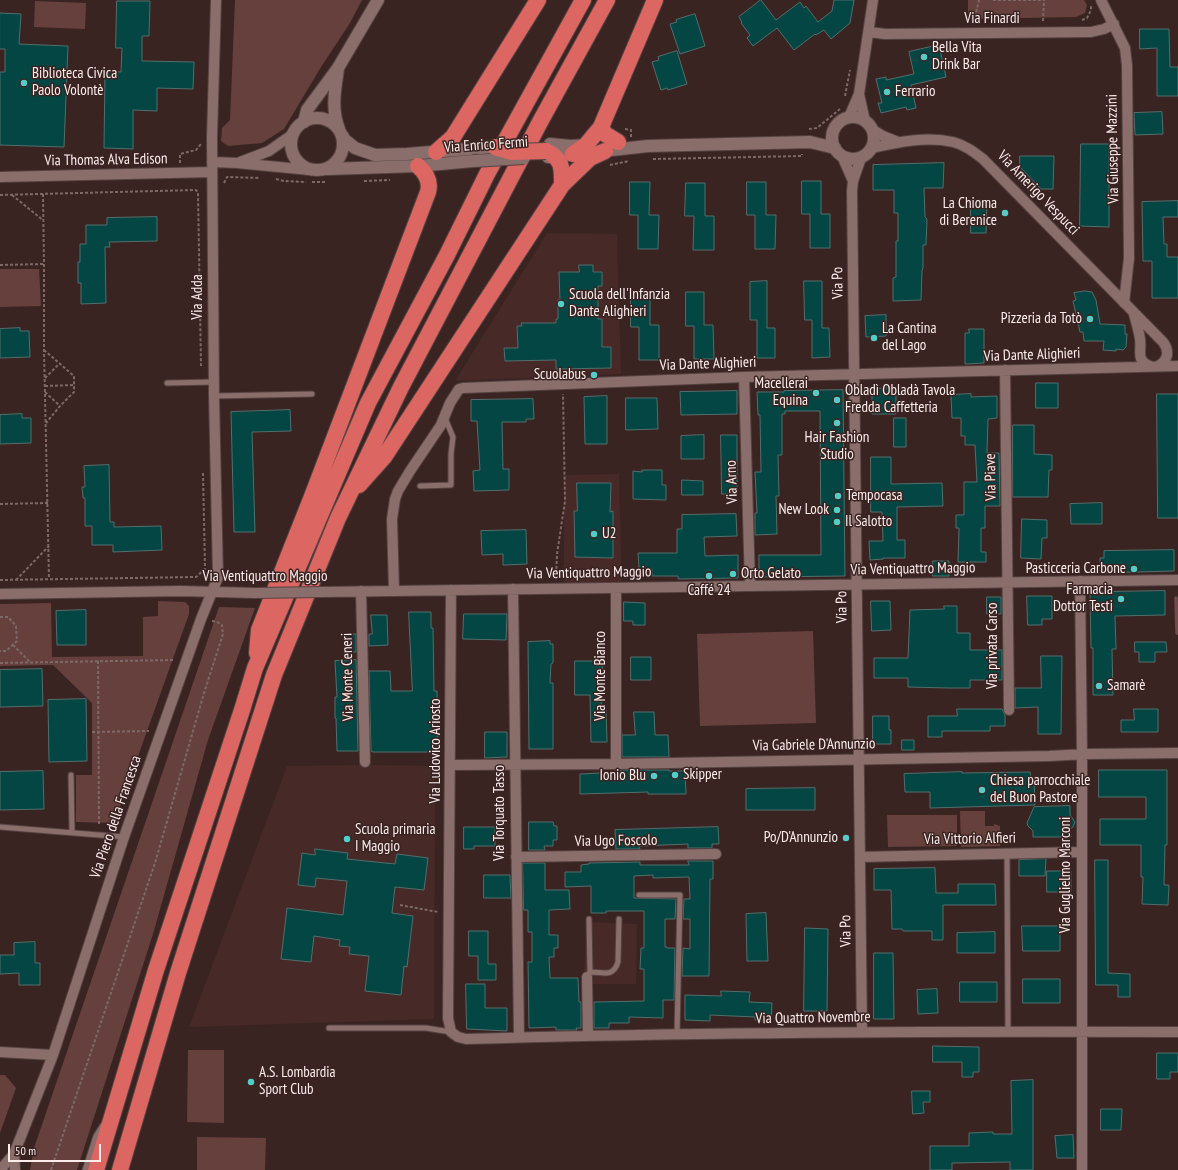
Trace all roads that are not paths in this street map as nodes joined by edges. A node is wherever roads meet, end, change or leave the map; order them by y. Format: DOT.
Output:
graph roads {
  1 [pos="216,0"];
  2 [pos="378,0"];
  3 [pos="538,0"];
  4 [pos="583,0"];
  5 [pos="606,0"];
  6 [pos="655,0"];
  7 [pos="873,0"];
  8 [pos="1101,0"];
  9 [pos="1114,24"];
  10 [pos="869,32"];
  11 [pos="338,68"];
  12 [pos="859,94"];
  13 [pos="846,112"];
  14 [pos="304,122"];
  15 [pos="869,126"];
  16 [pos="601,127"];
  17 [pos="835,127"];
  18 [pos="340,132"];
  19 [pos="293,134"];
  20 [pos="898,142"];
  21 [pos="806,143"];
  22 [pos="586,145"];
  23 [pos="612,146"];
  24 [pos="488,147"];
  25 [pos="872,148"];
  26 [pos="436,152"];
  27 [pos="548,152"];
  28 [pos="838,152"];
  29 [pos="573,154"];
  30 [pos="861,158"];
  31 [pos="236,163"];
  32 [pos="418,166"];
  33 [pos="212,167"];
  34 [pos="310,170"];
  35 [pos="326,170"];
  36 [pos="0,177"];
  37 [pos="853,181"];
  38 [pos="562,184"];
  39 [pos="1124,303"];
  40 [pos="1134,314"];
  41 [pos="1154,366"];
  42 [pos="1178,366"];
  43 [pos="1005,370"];
  44 [pos="854,375"];
  45 [pos="744,377"];
  46 [pos="214,382"];
  47 [pos="167,383"];
  48 [pos="312,394"];
  49 [pos="214,396"];
  50 [pos="445,418"];
  51 [pos="420,486"];
  52 [pos="347,498"];
  53 [pos="1178,580"];
  54 [pos="1080,581"];
  55 [pos="1008,582"];
  56 [pos="857,585"];
  57 [pos="750,586"];
  58 [pos="616,588"];
  59 [pos="513,589"];
  60 [pos="394,590"];
  61 [pos="451,590"];
  62 [pos="361,591"];
  63 [pos="212,592"];
  64 [pos="0,594"];
  65 [pos="255,668"];
  66 [pos="1009,710"];
  67 [pos="1178,753"];
  68 [pos="1082,754"];
  69 [pos="859,759"];
  70 [pos="365,762"];
  71 [pos="616,764"];
  72 [pos="515,765"];
  73 [pos="450,766"];
  74 [pos="71,775"];
  75 [pos="0,827"];
  76 [pos="72,832"];
  77 [pos="124,837"];
  78 [pos="1081,852"];
  79 [pos="1007,853"];
  80 [pos="716,854"];
  81 [pos="516,857"];
  82 [pos="860,857"];
  83 [pos="639,896"];
  84 [pos="619,919"];
  85 [pos="589,920"];
  86 [pos="588,974"];
  87 [pos="329,1028"];
  88 [pos="451,1032"];
  89 [pos="862,1032"];
  90 [pos="1008,1032"];
  91 [pos="1082,1032"];
  92 [pos="1178,1032"];
  93 [pos="677,1034"];
  94 [pos="588,1035"];
  95 [pos="519,1037"];
  96 [pos="0,1052"];
  97 [pos="53,1055"];
  98 [pos="114,1107"];
  99 [pos="14,1154"];
  100 [pos="0,1170"];
  101 [pos="15,1170"];
  102 [pos="85,1170"];
  103 [pos="96,1170"];
  104 [pos="120,1170"];
  105 [pos="1082,1170"];
  1 -- 33 [label="street, Via Adda"];
  2 -- 11 [label="street"];
  3 -- 26 [label="highway"];
  4 -- 65 [label="highway"];
  5 -- 52 [label="highway"];
  6 -- 16 [label="highway"];
  7 -- 10 [label="street"];
  8 -- 9 [label="street, Via Giuseppe Mazzini"];
  9 -- 10 [label="street, Via Finardi"];
  9 -- 39 [label="street, Via Giuseppe Mazzini"];
  10 -- 12 [label="street"];
  11 -- 14 [label="street"];
  11 -- 18 [label="street"];
  12 -- 13 [label="street"];
  12 -- 15 [label="street"];
  13 -- 15 [label="street"];
  13 -- 17 [label="street"];
  14 -- 18 [label="street"];
  14 -- 19 [label="street"];
  15 -- 20 [label="street, Via Amerigo Vespucci"];
  15 -- 25 [label="street"];
  16 -- 22 [label="highway"];
  16 -- 23 [label="highway"];
  17 -- 21 [label="street, Via Enrico Fermi"];
  17 -- 28 [label="street"];
  18 -- 26 [label="street, Via Enrico Fermi"];
  18 -- 35 [label="street"];
  19 -- 31 [label="street"];
  19 -- 34 [label="street"];
  20 -- 25 [label="street, Via Amerigo Vespucci"];
  20 -- 39 [label="street, Via Amerigo Vespucci"];
  21 -- 23 [label="street, Via Enrico Fermi"];
  21 -- 28 [label="street, Via Enrico Fermi"];
  22 -- 23 [label="street, Via Enrico Fermi"];
  22 -- 27 [label="street, Via Enrico Fermi"];
  22 -- 29 [label="highway"];
  23 -- 29 [label="street, Via Enrico Fermi"];
  23 -- 38 [label="highway"];
  24 -- 26 [label="street, Via Enrico Fermi"];
  24 -- 27 [label="highway, bridge"];
  25 -- 30 [label="street"];
  27 -- 29 [label="street, Via Enrico Fermi"];
  27 -- 32 [label="street, Via Enrico Fermi, bridge"];
  27 -- 38 [label="highway"];
  28 -- 30 [label="street"];
  28 -- 37 [label="street, Via Po"];
  30 -- 37 [label="street, Via Po"];
  31 -- 33 [label="street"];
  31 -- 34 [label="street"];
  32 -- 35 [label="street, Via Enrico Fermi"];
  32 -- 65 [label="highway"];
  33 -- 36 [label="street, Via Thomas Alva Edison"];
  33 -- 46 [label="street, Via Adda"];
  34 -- 35 [label="street"];
  37 -- 44 [label="street, Via Po"];
  38 -- 52 [label="highway"];
  39 -- 40 [label="street, Via Amerigo Vespucci"];
  40 -- 41 [label="street, Via Amerigo Vespucci"];
  40 -- 41 [label="street, Via Amerigo Vespucci"];
  41 -- 42 [label="street, Via Dante Alighieri"];
  41 -- 43 [label="street, Via Dante Alighieri"];
  43 -- 44 [label="street, Via Dante Alighieri"];
  43 -- 55 [label="street, Via Piave"];
  44 -- 45 [label="street, Via Dante Alighieri"];
  44 -- 56 [label="street, Via Po"];
  45 -- 50 [label="street, Via Dante Alighieri"];
  45 -- 57 [label="street, Via Arno"];
  46 -- 47 [label="lane"];
  46 -- 49 [label="street, Via Adda"];
  48 -- 49 [label="lane"];
  49 -- 63 [label="street, Via Adda"];
  50 -- 51 [label="lane"];
  50 -- 60 [label="street, Via Dante Alighieri"];
  52 -- 104 [label="highway"];
  53 -- 54 [label="street, Via Ventiquattro Maggio"];
  54 -- 55 [label="street, Via Ventiquattro Maggio"];
  54 -- 68 [label="street, Via Guglielmo Marconi"];
  55 -- 56 [label="street, Via Ventiquattro Maggio"];
  55 -- 66 [label="street, Via privata Carso"];
  56 -- 57 [label="street, Via Ventiquattro Maggio"];
  56 -- 69 [label="street, Via Po"];
  57 -- 58 [label="street, Via Ventiquattro Maggio"];
  58 -- 59 [label="street, Via Ventiquattro Maggio"];
  58 -- 71 [label="street, Via Monte Bianco"];
  59 -- 61 [label="street, Via Ventiquattro Maggio"];
  59 -- 72 [label="street, Via Torquato Tasso"];
  60 -- 61 [label="street, Via Ventiquattro Maggio"];
  60 -- 62 [label="street, Via Ventiquattro Maggio"];
  61 -- 73 [label="street, Via Ludovico Ariosto"];
  62 -- 63 [label="street, Via Ventiquattro Maggio, bridge"];
  62 -- 70 [label="street, Via Monte Ceneri"];
  63 -- 64 [label="street, Via Ventiquattro Maggio"];
  63 -- 77 [label="street, Via Piero della Francesca"];
  65 -- 98 [label="highway"];
  67 -- 68 [label="street, Via Gabriele D'Annunzio"];
  68 -- 69 [label="street, Via Gabriele D'Annunzio"];
  68 -- 78 [label="street, Via Guglielmo Marconi"];
  69 -- 71 [label="street, Via Gabriele D'Annunzio"];
  69 -- 82 [label="street, Via Po"];
  71 -- 72 [label="street, Via Gabriele D'Annunzio"];
  72 -- 73 [label="street, Via Gabriele D'Annunzio"];
  72 -- 81 [label="street, Via Torquato Tasso"];
  73 -- 88 [label="street, Via Ludovico Ariosto"];
  74 -- 76 [label="lane"];
  75 -- 76 [label="lane"];
  76 -- 77 [label="lane"];
  77 -- 97 [label="street, Via Piero della Francesca"];
  78 -- 79 [label="street, Via Vittorio Alfieri"];
  78 -- 91 [label="street, Via Guglielmo Marconi"];
  79 -- 82 [label="street, Via Vittorio Alfieri"];
  79 -- 90 [label="lane"];
  80 -- 81 [label="street, Via Ugo Foscolo"];
  81 -- 95 [label="street, Via Torquato Tasso"];
  82 -- 89 [label="street, Via Po"];
  83 -- 93 [label="lane"];
  84 -- 86 [label="lane"];
  85 -- 86 [label="lane"];
  86 -- 94 [label="street"];
  87 -- 88 [label="lane"];
  88 -- 95 [label="street, Via Quattro Novembre"];
  89 -- 90 [label="street, Via Quattro Novembre"];
  89 -- 93 [label="street, Via Quattro Novembre"];
  90 -- 91 [label="street, Via Quattro Novembre"];
  91 -- 92 [label="street, Via Quattro Novembre"];
  91 -- 105 [label="street, Via Guglielmo Marconi"];
  93 -- 94 [label="street, Via Quattro Novembre"];
  94 -- 95 [label="street, Via Quattro Novembre"];
  96 -- 97 [label="street"];
  97 -- 99 [label="street, Via Piero della Francesca"];
  98 -- 102 [label="lane"];
  98 -- 103 [label="highway"];
  99 -- 100 [label="street"];
  99 -- 101 [label="street"];
}
